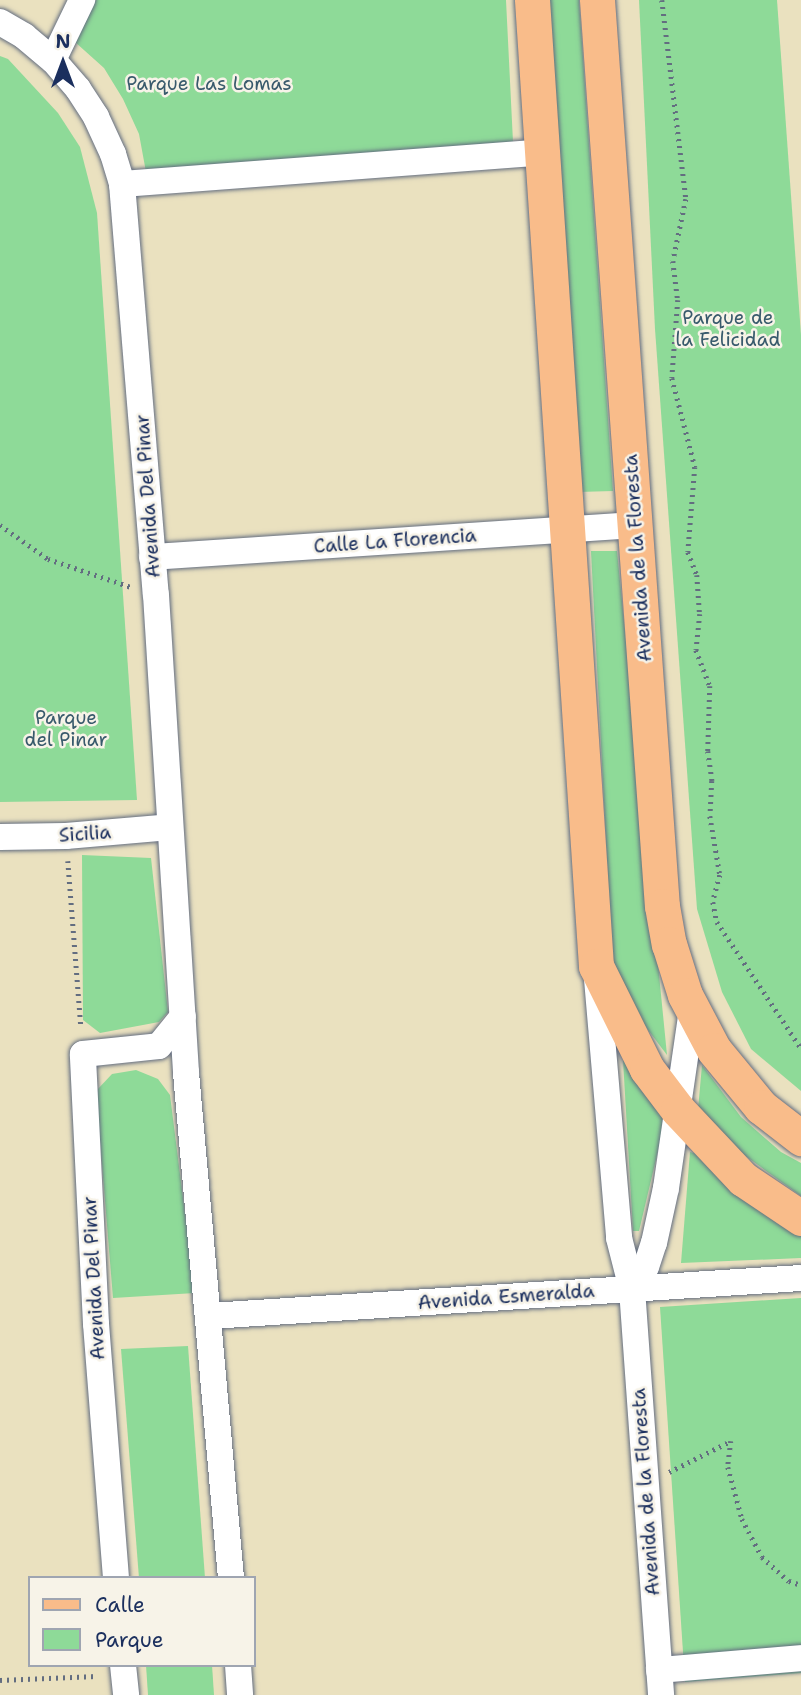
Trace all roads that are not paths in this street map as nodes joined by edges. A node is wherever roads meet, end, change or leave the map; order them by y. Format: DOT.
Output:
graph roads {
  1 [pos="82,0"];
  2 [pos="532,0"];
  3 [pos="597,0"];
  4 [pos="0,22"];
  5 [pos="53,60"];
  6 [pos="544,152"];
  7 [pos="122,184"];
  8 [pos="637,525"];
  9 [pos="569,530"];
  10 [pos="152,557"];
  11 [pos="170,827"];
  12 [pos="0,837"];
  13 [pos="596,966"];
  14 [pos="692,1010"];
  15 [pos="183,1016"];
  16 [pos="159,1046"];
  17 [pos="187,1073"];
  18 [pos="678,1110"];
  19 [pos="801,1138"];
  20 [pos="801,1218"];
  21 [pos="801,1278"];
  22 [pos="632,1289"];
  23 [pos="210,1316"];
  24 [pos="116,1576"];
  25 [pos="231,1576"];
  26 [pos="801,1658"];
  27 [pos="238,1667"];
  28 [pos="660,1682"];
  29 [pos="240,1695"];
  1 -- 5 [label="street"];
  2 -- 6 [label="main road, Avenida de la Floresta"];
  3 -- 8 [label="main road, Avenida de la Floresta"];
  4 -- 5 [label="street, Avenida Del Pinar"];
  5 -- 7 [label="street, Avenida Del Pinar"];
  6 -- 7 [label="street"];
  6 -- 9 [label="main road, Avenida de la Floresta"];
  7 -- 10 [label="street, Avenida Del Pinar"];
  8 -- 9 [label="street, Calle La Florencia"];
  8 -- 14 [label="main road, Avenida de la Floresta"];
  9 -- 10 [label="street, Calle La Florencia"];
  9 -- 13 [label="main road, Avenida de la Floresta"];
  10 -- 11 [label="street, Avenida Del Pinar"];
  11 -- 12 [label="street, Sicilia"];
  11 -- 15 [label="street, Avenida Del Pinar"];
  13 -- 18 [label="main road, Avenida de la Floresta"];
  13 -- 22 [label="street, Avenida de la Floresta"];
  14 -- 18 [label="street, Avenida de la Floresta"];
  14 -- 19 [label="main road"];
  15 -- 16 [label="street"];
  15 -- 17 [label="street, Avenida Del Pinar"];
  16 -- 17 [label="street"];
  16 -- 24 [label="street, Avenida Del Pinar"];
  17 -- 23 [label="street, Avenida Del Pinar"];
  18 -- 20 [label="main road"];
  18 -- 22 [label="street, Avenida de la Floresta"];
  21 -- 22 [label="street, Avenida Esmeralda"];
  22 -- 23 [label="street, Avenida Esmeralda"];
  22 -- 28 [label="street, Avenida de la Floresta"];
  23 -- 25 [label="street, Avenida Del Pinar"];
  26 -- 28 [label="street"];
  27 -- 29 [label="street"];
}
